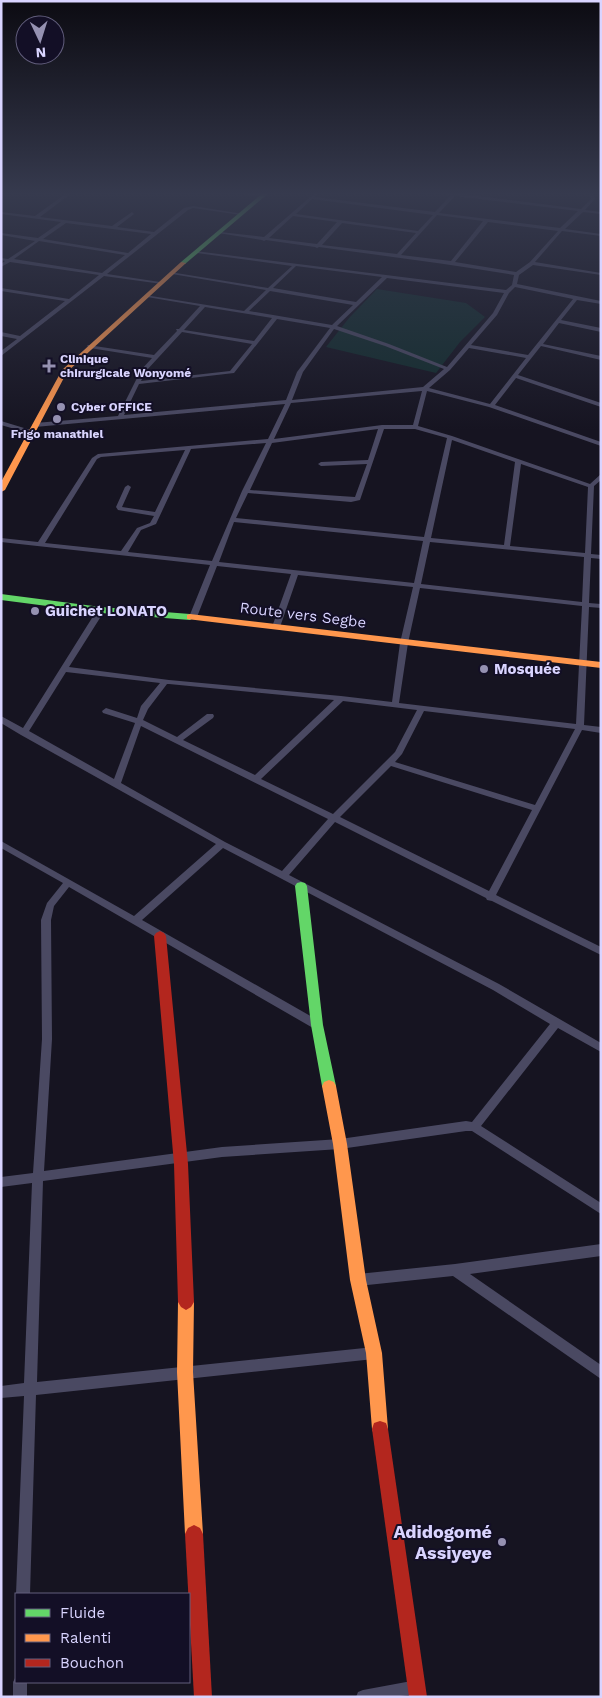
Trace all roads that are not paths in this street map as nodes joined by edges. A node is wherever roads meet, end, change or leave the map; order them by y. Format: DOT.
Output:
graph roads {
  1 [pos="77,271"];
  2 [pos="106,271"];
  3 [pos="289,271"];
  4 [pos="342,271"];
  5 [pos="501,271"];
  6 [pos="521,271"];
  7 [pos="584,271"];
  8 [pos="172,273"];
  9 [pos="517,274"];
  10 [pos="601,274"];
  11 [pos="101,275"];
  12 [pos="386,276"];
  13 [pos="160,283"];
  14 [pos="514,285"];
  15 [pos="1,289"];
  16 [pos="269,290"];
  17 [pos="507,292"];
  18 [pos="147,296"];
  19 [pos="576,298"];
  20 [pos="68,300"];
  21 [pos="601,303"];
  22 [pos="358,304"];
  23 [pos="204,305"];
  24 [pos="245,312"];
  25 [pos="276,317"];
  26 [pos="558,321"];
  27 [pos="333,327"];
  28 [pos="178,330"];
  29 [pos="601,330"];
  30 [pos="1,334"];
  31 [pos="21,338"];
  32 [pos="254,343"];
  33 [pos="541,345"];
  34 [pos="90,346"];
  35 [pos="467,346"];
  36 [pos="1,354"];
  37 [pos="154,357"];
  38 [pos="530,357"];
  39 [pos="601,358"];
  40 [pos="448,369"];
  41 [pos="514,376"];
  42 [pos="137,384"];
  43 [pos="425,389"];
  44 [pos="288,403"];
  45 [pos="601,405"];
  46 [pos="491,406"];
  47 [pos="120,417"];
  48 [pos="1,423"];
  49 [pos="382,427"];
  50 [pos="414,427"];
  51 [pos="34,428"];
  52 [pos="450,437"];
  53 [pos="271,440"];
  54 [pos="601,444"];
  55 [pos="189,447"];
  56 [pos="518,461"];
  57 [pos="369,462"];
  58 [pos="321,464"];
  59 [pos="601,476"];
  60 [pos="591,486"];
  61 [pos="128,487"];
  62 [pos="1,490"];
  63 [pos="245,491"];
  64 [pos="156,514"];
  65 [pos="232,520"];
  66 [pos="427,539"];
  67 [pos="1,540"];
  68 [pos="40,545"];
  69 [pos="507,547"];
  70 [pos="123,554"];
  71 [pos="587,556"];
  72 [pos="601,557"];
  73 [pos="214,564"];
  74 [pos="296,573"];
  75 [pos="416,586"];
  76 [pos="1,597"];
  77 [pos="584,604"];
  78 [pos="601,606"];
  79 [pos="101,610"];
  80 [pos="193,617"];
  81 [pos="276,628"];
  82 [pos="404,643"];
  83 [pos="582,663"];
  84 [pos="601,665"];
  85 [pos="64,669"];
  86 [pos="169,682"];
  87 [pos="341,698"];
  88 [pos="395,705"];
  89 [pos="421,709"];
  90 [pos="106,711"];
  91 [pos="210,716"];
  92 [pos="1,719"];
  93 [pos="138,722"];
  94 [pos="580,727"];
  95 [pos="601,730"];
  96 [pos="24,733"];
  97 [pos="177,741"];
  98 [pos="389,763"];
  99 [pos="255,780"];
  100 [pos="117,783"];
  101 [pos="537,809"];
  102 [pos="333,819"];
  103 [pos="1,844"];
  104 [pos="222,844"];
  105 [pos="283,876"];
  106 [pos="68,883"];
  107 [pos="301,886"];
  108 [pos="490,898"];
  109 [pos="136,920"];
  110 [pos="160,936"];
  111 [pos="601,951"];
  112 [pos="556,1024"];
  113 [pos="317,1025"];
  114 [pos="601,1048"];
  115 [pos="474,1127"];
  116 [pos="340,1144"];
  117 [pos="182,1159"];
  118 [pos="38,1177"];
  119 [pos="1,1182"];
  120 [pos="601,1209"];
  121 [pos="601,1250"];
  122 [pos="455,1270"];
  123 [pos="358,1280"];
  124 [pos="374,1353"];
  125 [pos="185,1372"];
  126 [pos="601,1373"];
  127 [pos="30,1389"];
  128 [pos="1,1392"];
  129 [pos="23,1593"];
  130 [pos="20,1683"];
  131 [pos="417,1692"];
  132 [pos="20,1697"];
  133 [pos="203,1697"];
  134 [pos="363,1697"];
  1 -- 11 [label="street"];
  2 -- 11 [label="street"];
  3 -- 16 [label="street"];
  4 -- 12 [label="street"];
  5 -- 9 [label="street"];
  6 -- 9 [label="street"];
  7 -- 10 [label="street"];
  8 -- 13 [label="street"];
  8 -- 16 [label="street"];
  9 -- 14 [label="street"];
  11 -- 13 [label="street"];
  11 -- 20 [label="street"];
  12 -- 17 [label="street"];
  12 -- 22 [label="street"];
  13 -- 18 [label="street"];
  14 -- 17 [label="street"];
  14 -- 19 [label="street"];
  15 -- 20 [label="street"];
  16 -- 22 [label="street"];
  16 -- 24 [label="street"];
  17 -- 35 [label="street"];
  18 -- 23 [label="street"];
  18 -- 34 [label="street"];
  19 -- 21 [label="street"];
  19 -- 26 [label="street"];
  20 -- 31 [label="street"];
  22 -- 27 [label="street"];
  23 -- 24 [label="street"];
  23 -- 28 [label="street"];
  24 -- 25 [label="street"];
  25 -- 27 [label="street"];
  25 -- 32 [label="street"];
  26 -- 29 [label="street"];
  26 -- 33 [label="street"];
  27 -- 40 [label="street"];
  27 -- 44 [label="street"];
  28 -- 32 [label="street"];
  28 -- 37 [label="street"];
  30 -- 31 [label="street"];
  31 -- 36 [label="street"];
  32 -- 42 [label="street"];
  33 -- 38 [label="street"];
  33 -- 39 [label="street"];
  34 -- 37 [label="street"];
  34 -- 51 [label="street"];
  35 -- 38 [label="street"];
  35 -- 40 [label="street"];
  37 -- 42 [label="street"];
  38 -- 41 [label="street"];
  40 -- 43 [label="street"];
  41 -- 45 [label="street"];
  41 -- 46 [label="street"];
  42 -- 47 [label="street"];
  43 -- 44 [label="street"];
  43 -- 46 [label="street"];
  43 -- 50 [label="street"];
  44 -- 47 [label="street"];
  44 -- 53 [label="street"];
  46 -- 54 [label="street"];
  47 -- 51 [label="street"];
  48 -- 51 [label="street"];
  49 -- 50 [label="street"];
  49 -- 53 [label="street"];
  49 -- 57 [label="street"];
  50 -- 52 [label="street"];
  51 -- 62 [label="street"];
  52 -- 56 [label="street"];
  52 -- 66 [label="street"];
  53 -- 55 [label="street"];
  53 -- 63 [label="street"];
  55 -- 64 [label="street"];
  55 -- 68 [label="street"];
  56 -- 60 [label="street"];
  56 -- 69 [label="street"];
  57 -- 58 [label="street"];
  57 -- 63 [label="street"];
  59 -- 60 [label="street"];
  60 -- 71 [label="street"];
  61 -- 64 [label="street"];
  63 -- 65 [label="street"];
  64 -- 70 [label="street"];
  65 -- 66 [label="street"];
  65 -- 73 [label="street"];
  66 -- 69 [label="street"];
  66 -- 75 [label="street"];
  67 -- 68 [label="street"];
  68 -- 70 [label="street"];
  69 -- 71 [label="street"];
  70 -- 73 [label="street"];
  71 -- 72 [label="street"];
  71 -- 77 [label="street"];
  73 -- 74 [label="street"];
  73 -- 80 [label="street"];
  74 -- 75 [label="street"];
  74 -- 81 [label="street"];
  75 -- 77 [label="street"];
  75 -- 82 [label="street"];
  76 -- 79 [label="street, Route vers Segbe"];
  77 -- 78 [label="street"];
  77 -- 83 [label="street"];
  79 -- 80 [label="street, Route vers Segbe"];
  79 -- 85 [label="street"];
  80 -- 81 [label="street, Route vers Segbe"];
  81 -- 82 [label="street, Route vers Segbe"];
  82 -- 83 [label="street, Route vers Segbe"];
  82 -- 88 [label="street"];
  83 -- 84 [label="street, Route vers Segbe"];
  83 -- 94 [label="street"];
  85 -- 86 [label="street"];
  85 -- 96 [label="street"];
  86 -- 87 [label="street"];
  86 -- 93 [label="street"];
  87 -- 88 [label="street"];
  87 -- 99 [label="street"];
  88 -- 89 [label="street"];
  89 -- 94 [label="street"];
  89 -- 98 [label="street"];
  90 -- 93 [label="street"];
  91 -- 97 [label="street"];
  92 -- 96 [label="street"];
  93 -- 97 [label="street"];
  93 -- 100 [label="street"];
  94 -- 95 [label="street"];
  94 -- 101 [label="street"];
  96 -- 100 [label="street"];
  97 -- 99 [label="street"];
  98 -- 101 [label="street"];
  98 -- 102 [label="street"];
  99 -- 102 [label="street"];
  100 -- 104 [label="street"];
  101 -- 108 [label="street"];
  102 -- 105 [label="street"];
  102 -- 108 [label="street"];
  103 -- 106 [label="street"];
  104 -- 105 [label="street"];
  104 -- 109 [label="street"];
  105 -- 107 [label="street"];
  106 -- 109 [label="street"];
  106 -- 118 [label="street"];
  107 -- 112 [label="street"];
  107 -- 113 [label="street"];
  108 -- 111 [label="street"];
  109 -- 110 [label="street"];
  110 -- 113 [label="street"];
  110 -- 117 [label="street"];
  112 -- 114 [label="street"];
  112 -- 115 [label="street"];
  113 -- 116 [label="street"];
  115 -- 116 [label="street"];
  115 -- 120 [label="street"];
  116 -- 117 [label="street"];
  116 -- 123 [label="street"];
  117 -- 118 [label="street"];
  117 -- 125 [label="street"];
  118 -- 119 [label="street"];
  118 -- 127 [label="street"];
  121 -- 122 [label="street"];
  122 -- 123 [label="street"];
  122 -- 126 [label="street"];
  123 -- 124 [label="street"];
  124 -- 125 [label="street"];
  124 -- 131 [label="street"];
  125 -- 127 [label="street"];
  125 -- 133 [label="street"];
  127 -- 128 [label="street"];
  127 -- 129 [label="street"];
  130 -- 132 [label="street"];
  131 -- 134 [label="street"];
}
